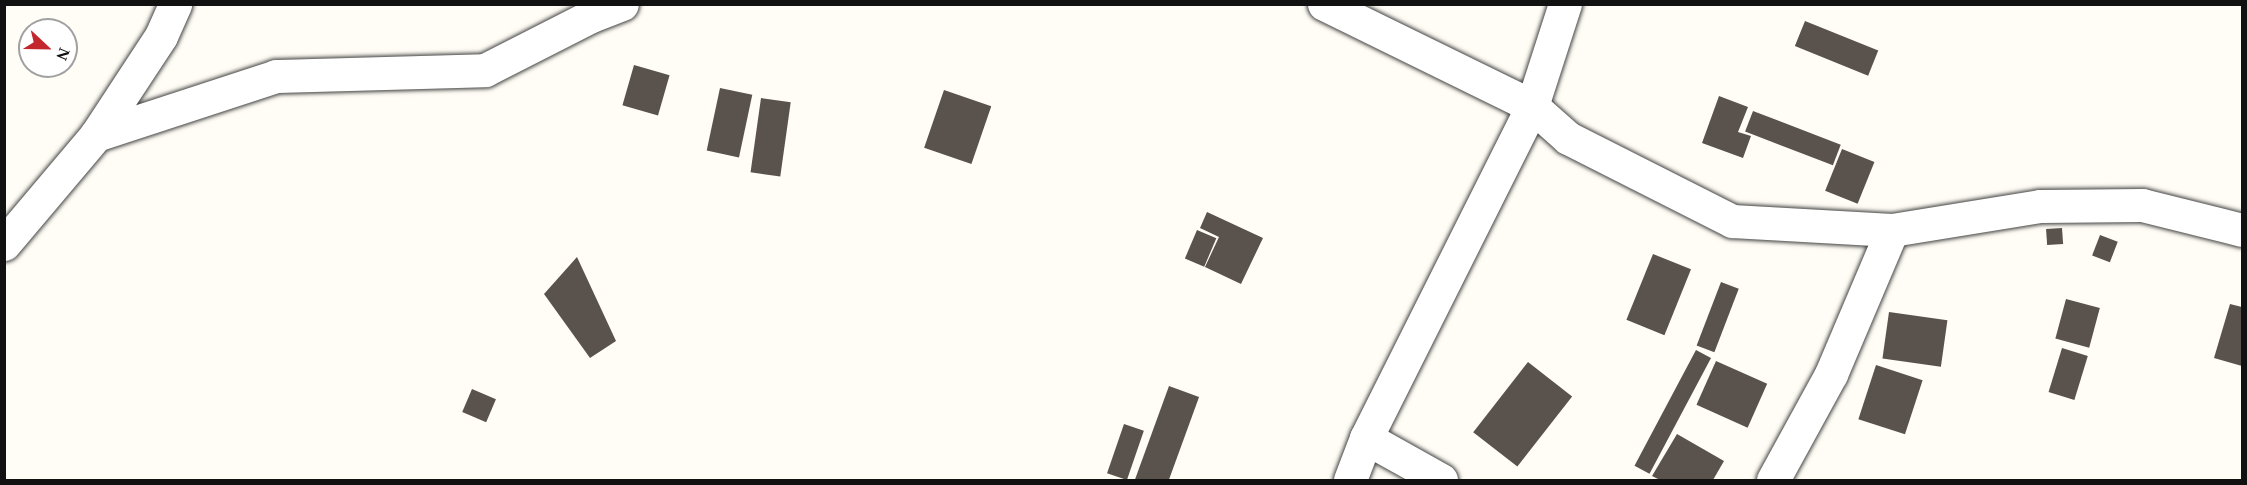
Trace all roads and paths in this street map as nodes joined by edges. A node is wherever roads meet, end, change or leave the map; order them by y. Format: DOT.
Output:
graph roads {
  1 [pos="175,4"];
  2 [pos="622,4"];
  3 [pos="1324,4"];
  4 [pos="1565,4"];
  5 [pos="1532,106"];
  6 [pos="96,135"];
  7 [pos="1892,230"];
  8 [pos="2242,230"];
  9 [pos="4,244"];
  10 [pos="1366,438"];
  11 [pos="1350,480"];
  12 [pos="1441,480"];
  13 [pos="1773,480"];
  1 -- 6 [label="street"];
  2 -- 6 [label="street"];
  3 -- 5 [label="street"];
  4 -- 5 [label="street"];
  5 -- 7 [label="street"];
  5 -- 10 [label="street"];
  6 -- 9 [label="street"];
  7 -- 8 [label="street"];
  7 -- 13 [label="street"];
  10 -- 11 [label="street"];
  10 -- 12 [label="street"];
}
